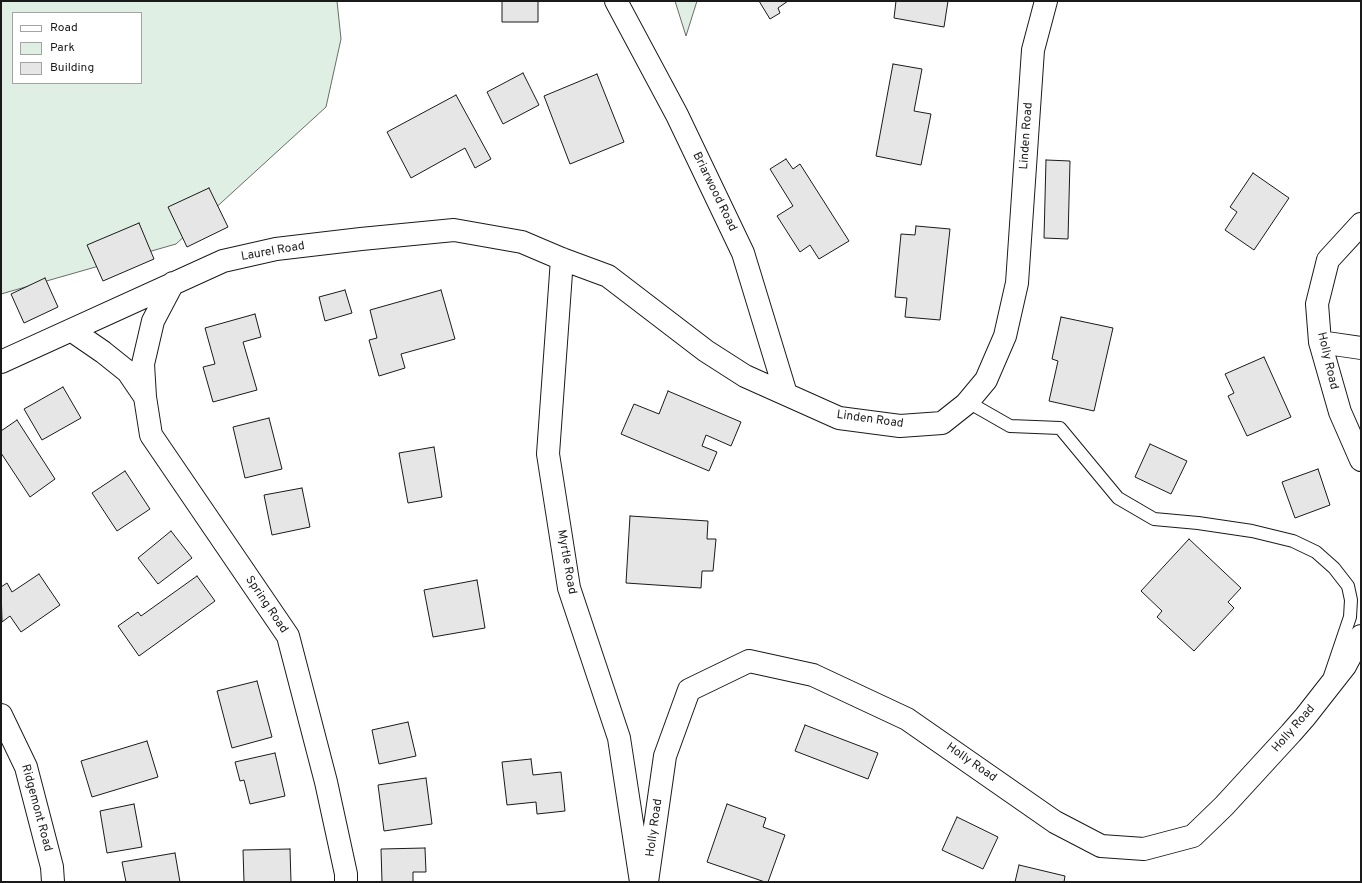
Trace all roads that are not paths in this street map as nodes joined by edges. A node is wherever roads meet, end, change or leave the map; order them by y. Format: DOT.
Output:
graph roads {
  1 [pos="616,1"];
  2 [pos="1046,1"];
  3 [pos="1361,224"];
  4 [pos="562,259"];
  5 [pos="172,283"];
  6 [pos="71,330"];
  7 [pos="1320,342"];
  8 [pos="1361,348"];
  9 [pos="1,362"];
  10 [pos="786,394"];
  11 [pos="145,397"];
  12 [pos="968,402"];
  13 [pos="1361,460"];
  14 [pos="1361,636"];
  15 [pos="1324,692"];
  16 [pos="1,715"];
  17 [pos="54,882"];
  18 [pos="346,882"];
  19 [pos="641,882"];
  20 [pos="647,882"];
  1 -- 10 [label="street, Briarwood Road"];
  2 -- 12 [label="street, Linden Road"];
  3 -- 7 [label="street, Holly Road"];
  4 -- 5 [label="street, Laurel Road"];
  4 -- 10 [label="street, Linden Road"];
  4 -- 19 [label="street, Myrtle Road"];
  5 -- 6 [label="street, Laurel Road"];
  5 -- 11 [label="street, Spring Road"];
  6 -- 9 [label="street, Laurel Road"];
  6 -- 11 [label="street, Spring Road"];
  7 -- 8 [label="street"];
  7 -- 13 [label="street, Holly Road"];
  10 -- 12 [label="street, Linden Road"];
  11 -- 18 [label="street, Spring Road"];
  12 -- 15 [label="lane"];
  14 -- 15 [label="street, Holly Road"];
  15 -- 20 [label="street, Holly Road"];
  16 -- 17 [label="street, Ridgemont Road"];
}
